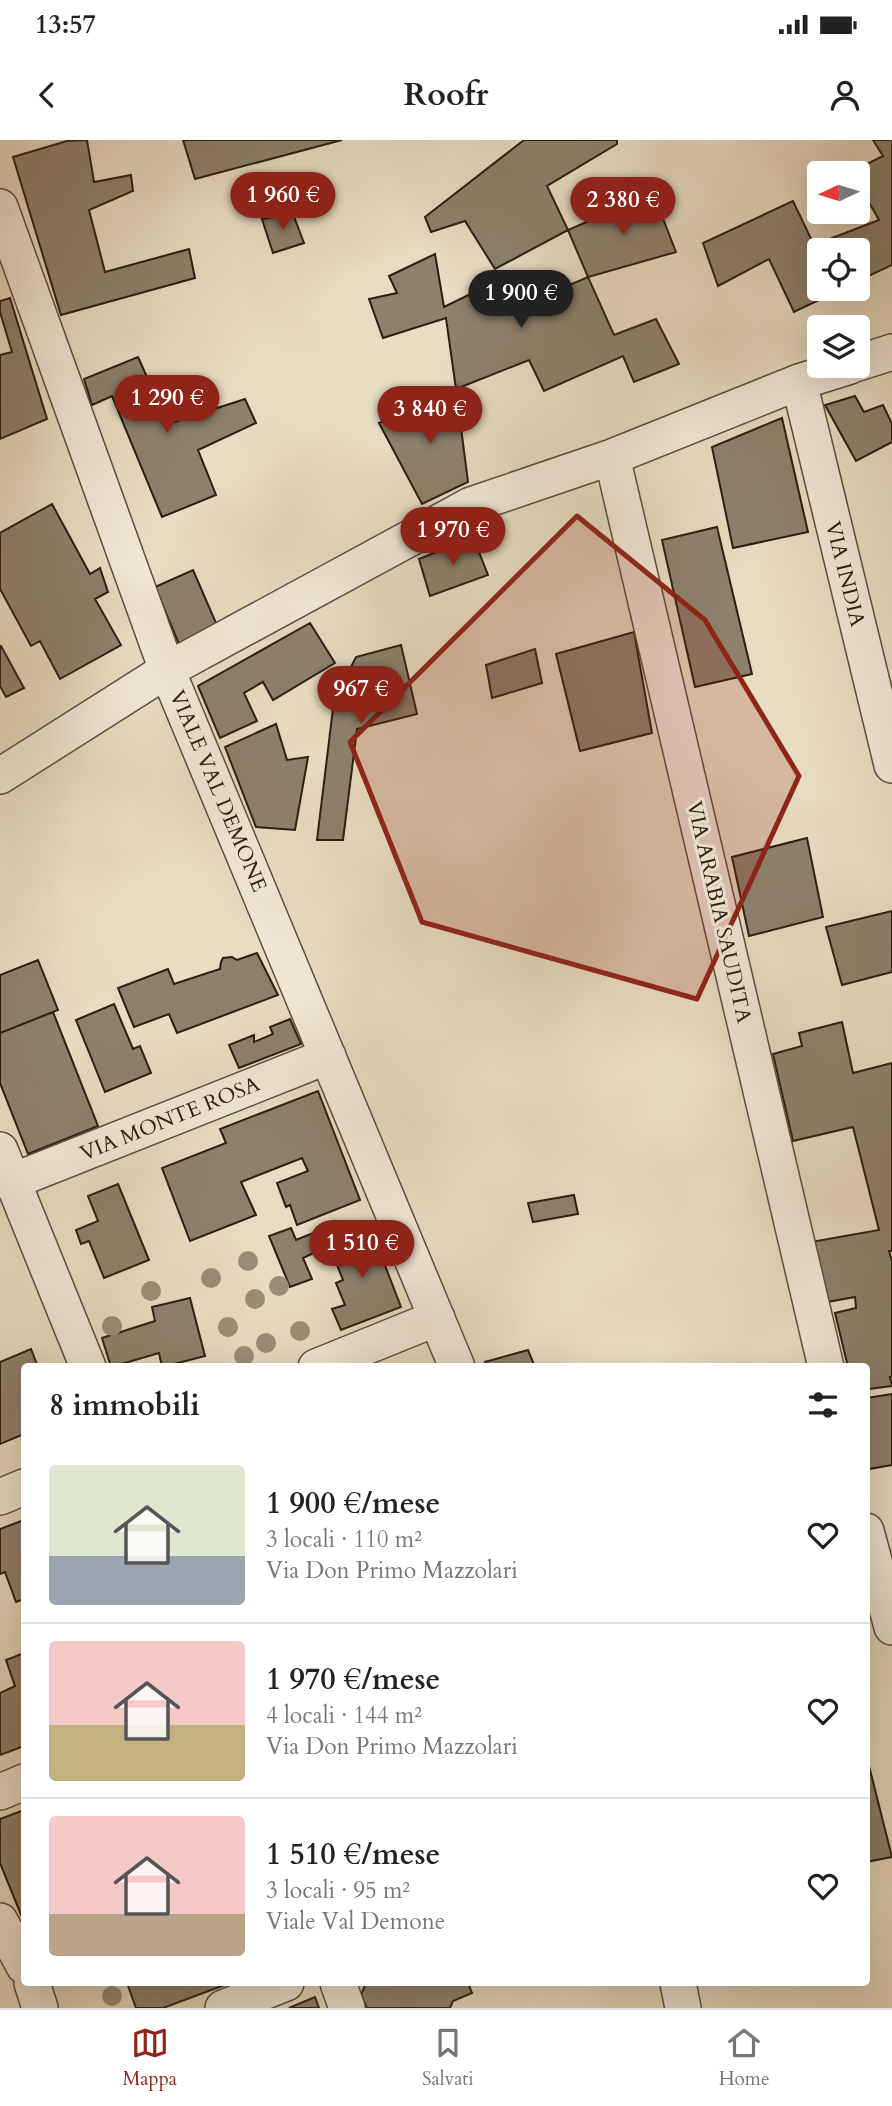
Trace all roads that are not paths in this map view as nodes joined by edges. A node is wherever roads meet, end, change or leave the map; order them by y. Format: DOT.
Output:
graph roads {
  1 [pos="0,207"];
  2 [pos="892,352"];
  3 [pos="870,359"];
  4 [pos="812,378"];
  5 [pos="799,382"];
  6 [pos="612,457"];
  7 [pos="167,670"];
  8 [pos="892,765"];
  9 [pos="0,776"];
  10 [pos="328,1056"];
  11 [pos="6,1166"];
  12 [pos="437,1318"];
  13 [pos="86,1363"];
  14 [pos="326,1363"];
  15 [pos="455,1363"];
  16 [pos="825,1363"];
  17 [pos="21,1487"];
  18 [pos="0,1497"];
  19 [pos="870,1546"];
  20 [pos="892,1628"];
  21 [pos="21,1783"];
  22 [pos="0,1792"];
  23 [pos="0,1921"];
  24 [pos="21,1960"];
  25 [pos="33,1986"];
  26 [pos="278,1986"];
  27 [pos="339,1986"];
  28 [pos="679,1986"];
  29 [pos="40,2008"];
  30 [pos="223,2008"];
  31 [pos="347,2008"];
  32 [pos="683,2008"];
  1 -- 7 [label="street, VIALE VAL DEMONE"];
  2 -- 3 [label="street"];
  4 -- 5 [label="street"];
  5 -- 6 [label="street"];
  5 -- 8 [label="street, VIA INDIA"];
  6 -- 7 [label="street"];
  6 -- 16 [label="street, VIA ARABIA SAUDITA"];
  7 -- 9 [label="street"];
  7 -- 10 [label="street, VIALE VAL DEMONE"];
  10 -- 11 [label="street, VIA MONTE ROSA"];
  10 -- 12 [label="street, VIALE VAL DEMONE"];
  11 -- 13 [label="street"];
  12 -- 14 [label="street"];
  12 -- 15 [label="street, VIALE VAL DEMONE"];
  17 -- 18 [label="street"];
  19 -- 20 [label="street"];
  21 -- 22 [label="street"];
  23 -- 24 [label="street"];
  25 -- 29 [label="street"];
  26 -- 30 [label="street"];
  27 -- 31 [label="street"];
  28 -- 32 [label="street"];
}
